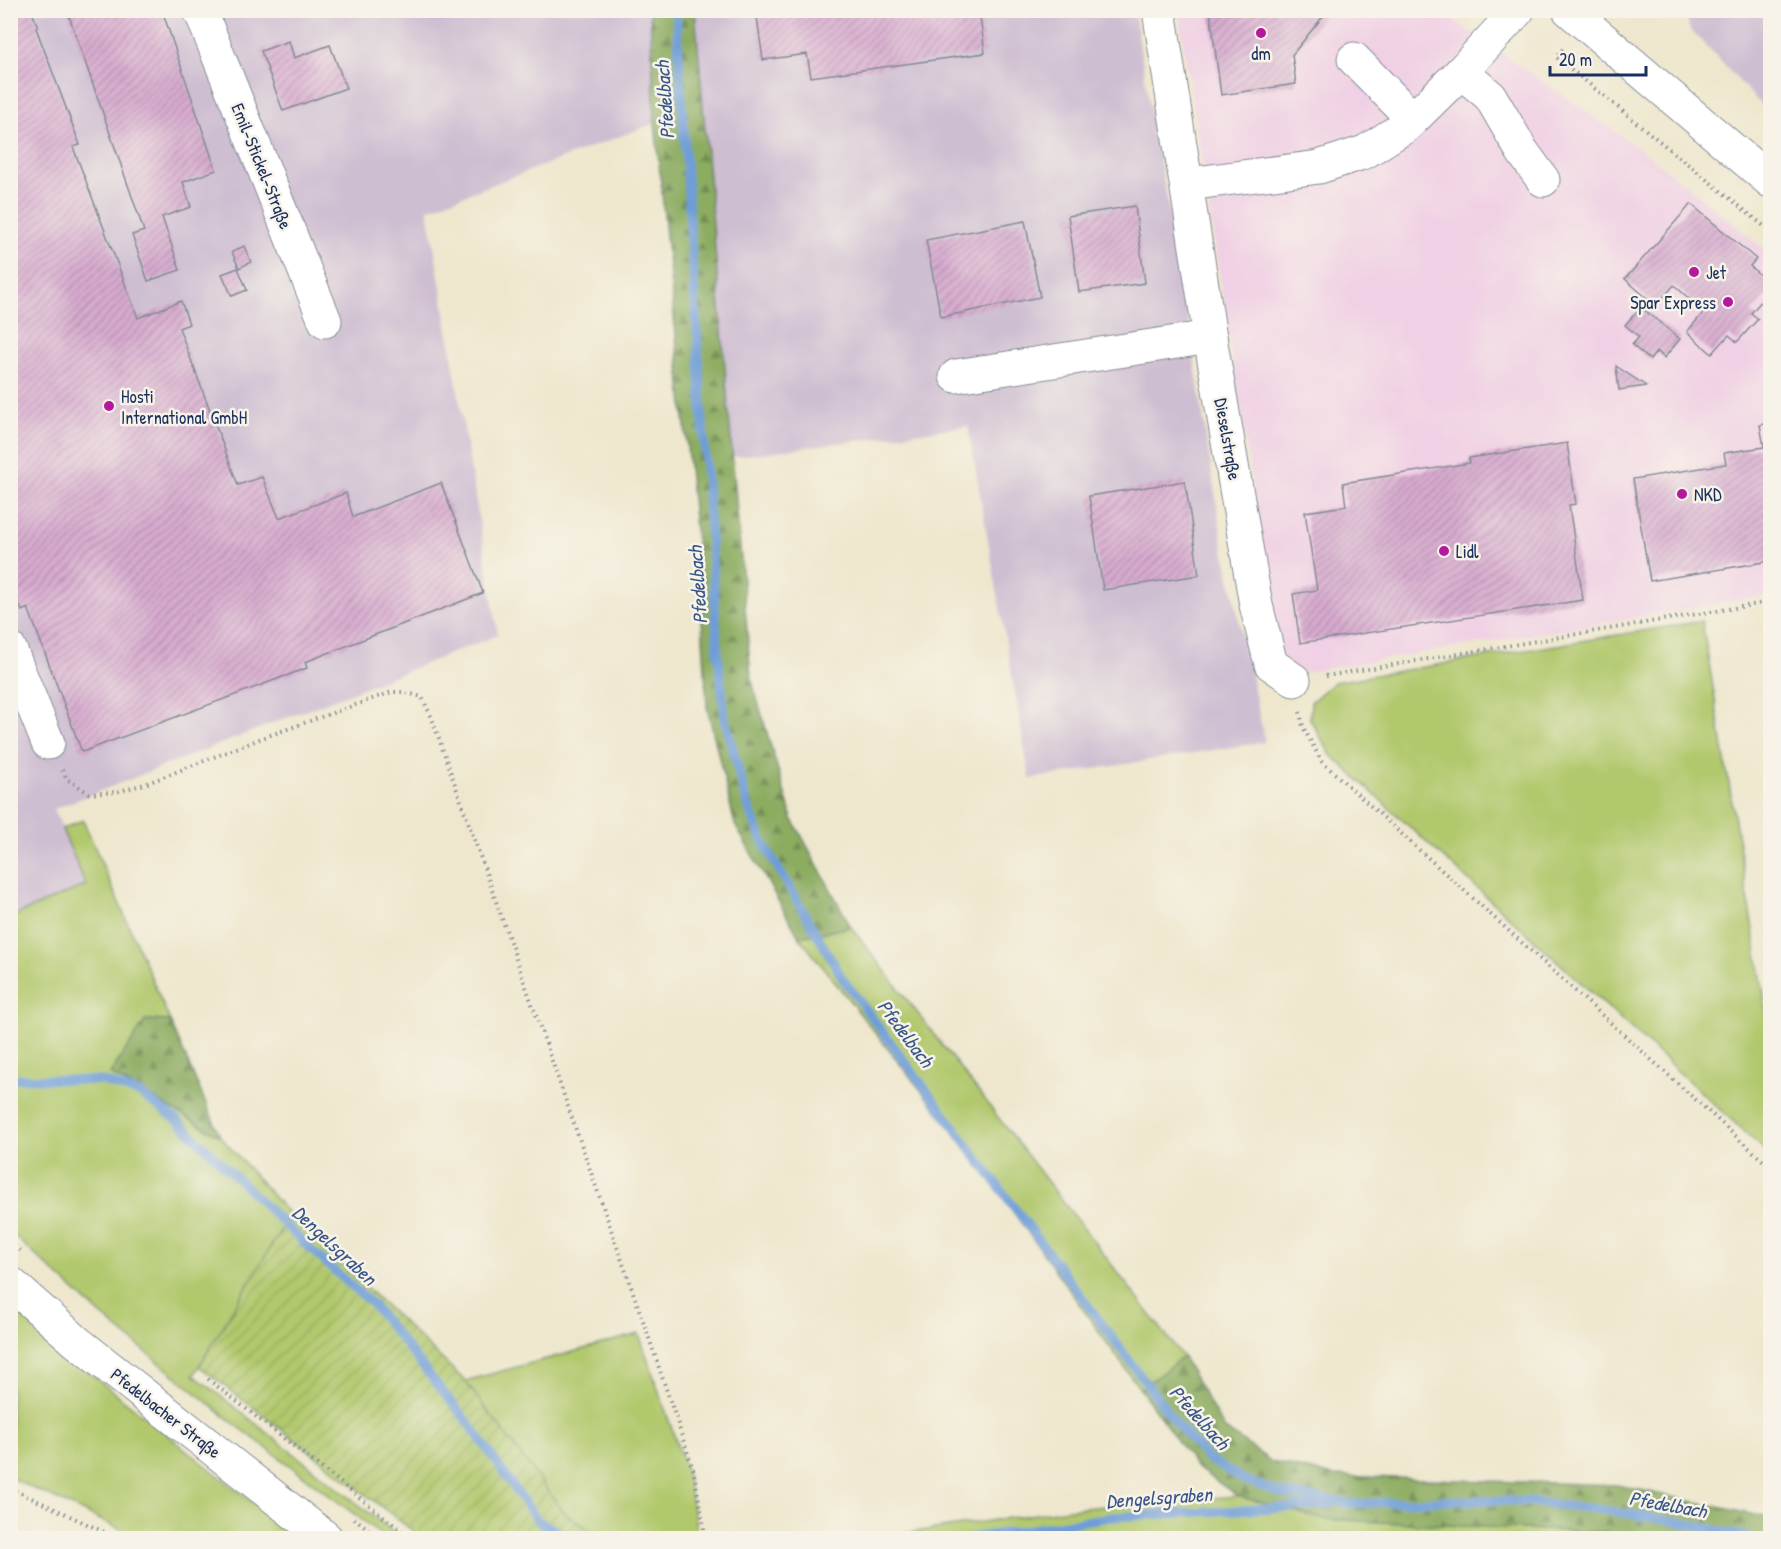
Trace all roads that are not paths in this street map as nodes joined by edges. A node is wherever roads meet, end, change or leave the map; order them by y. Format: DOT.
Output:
graph roads {
  1 [pos="200,10"];
  2 [pos="1159,10"];
  3 [pos="1518,10"];
  4 [pos="1569,10"];
  5 [pos="1354,59"];
  6 [pos="1461,72"];
  7 [pos="1413,119"];
  8 [pos="1543,180"];
  9 [pos="1770,181"];
  10 [pos="1188,184"];
  11 [pos="325,321"];
  12 [pos="1210,337"];
  13 [pos="956,376"];
  14 [pos="10,649"];
  15 [pos="1294,680"];
  16 [pos="48,743"];
  17 [pos="10,1283"];
  18 [pos="326,1539"];
  1 -- 11 [label="street, Emil-Stickel-Straße"];
  2 -- 10 [label="street, Dieselstraße"];
  3 -- 6 [label="street"];
  4 -- 9 [label="street"];
  5 -- 7 [label="street"];
  6 -- 7 [label="street"];
  6 -- 8 [label="street"];
  7 -- 10 [label="street"];
  10 -- 12 [label="street, Dieselstraße"];
  12 -- 13 [label="street"];
  12 -- 15 [label="street, Dieselstraße"];
  14 -- 16 [label="street"];
  17 -- 18 [label="street, Pfedelbacher Straße"];
}
